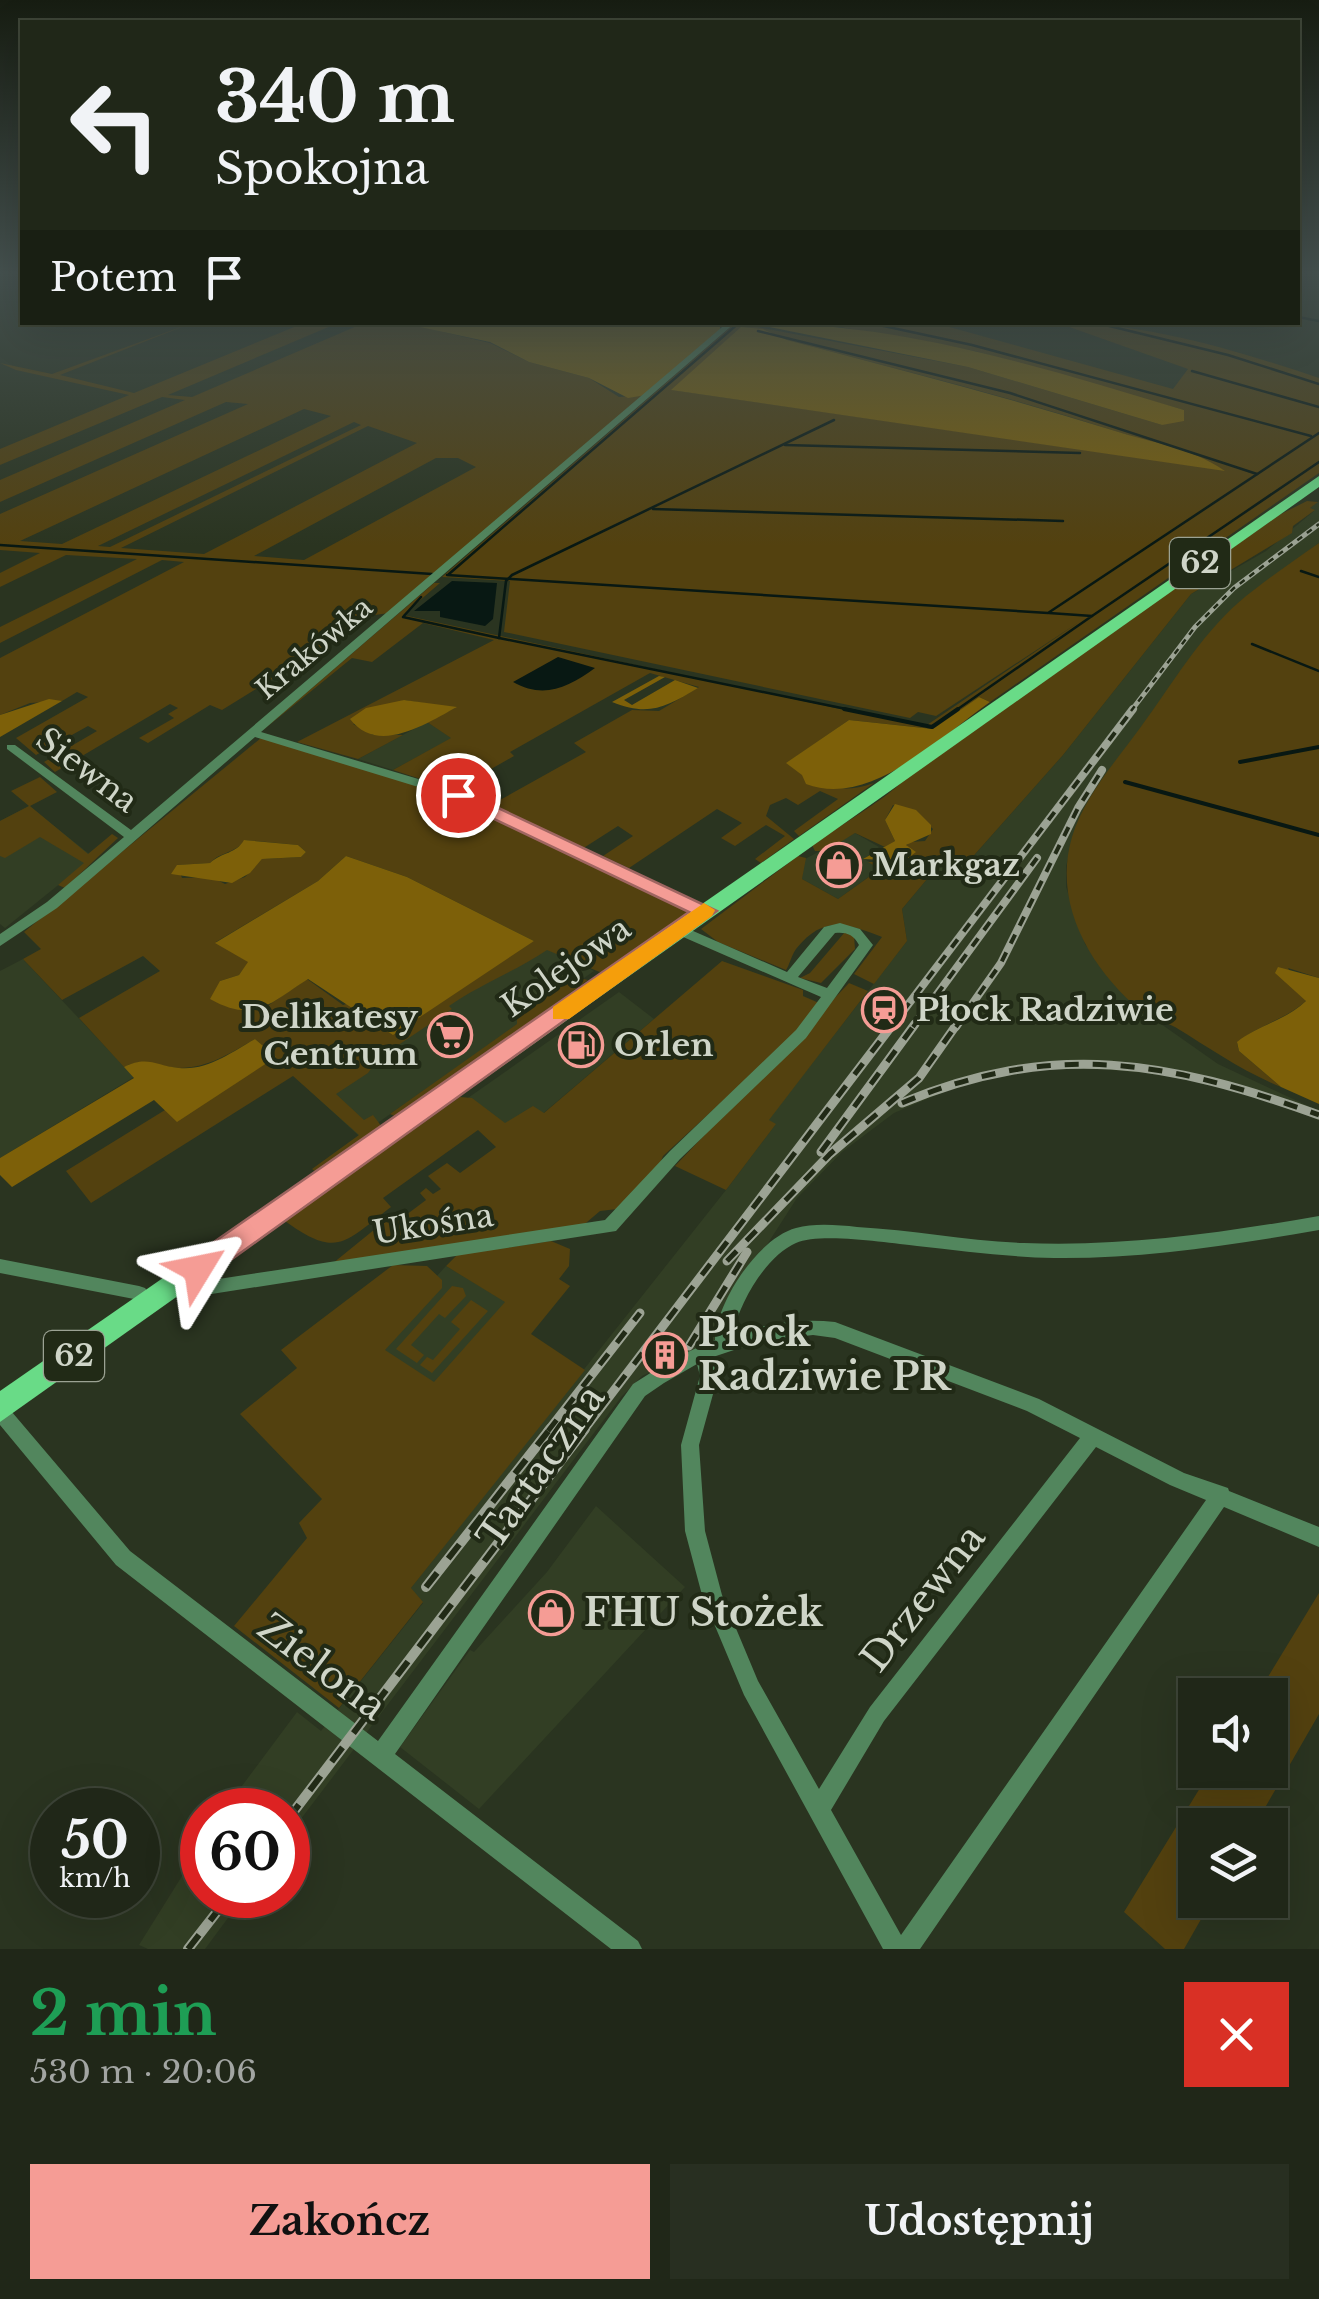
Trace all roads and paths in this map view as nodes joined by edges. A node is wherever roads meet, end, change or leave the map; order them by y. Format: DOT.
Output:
graph roads {
  1 [pos="686,364"];
  2 [pos="1319,480"];
  3 [pos="252,733"];
  4 [pos="11,748"];
  5 [pos="131,836"];
  6 [pos="706,911"];
  7 [pos="679,930"];
  8 [pos="0,941"];
  9 [pos="789,978"];
  10 [pos="827,994"];
  11 [pos="1319,1223"];
  12 [pos="0,1266"];
  13 [pos="160,1296"];
  14 [pos="714,1349"];
  15 [pos="0,1409"];
  16 [pos="1093,1436"];
  17 [pos="1220,1495"];
  18 [pos="1319,1537"];
  19 [pos="381,1756"];
  20 [pos="819,1809"];
  21 [pos="630,1949"];
  22 [pos="896,1949"];
  23 [pos="906,1949"];
  1 -- 3 [label="street, Krakówka"];
  2 -- 6 [label="main road, Kolejowa / 62"];
  3 -- 5 [label="street, Krakówka"];
  3 -- 6 [label="street"];
  4 -- 5 [label="street, Siewna"];
  5 -- 8 [label="street, Krakówka"];
  6 -- 7 [label="main road, Kolejowa / 62"];
  7 -- 9 [label="street"];
  7 -- 13 [label="main road, Kolejowa / 62"];
  9 -- 10 [label="street"];
  9 -- 10 [label="street, Ukośna"];
  10 -- 13 [label="street, Ukośna"];
  11 -- 14 [label="street"];
  12 -- 13 [label="street"];
  13 -- 15 [label="main road, Kolejowa / 62"];
  14 -- 16 [label="street, Tartaczna"];
  14 -- 19 [label="street, Tartaczna"];
  14 -- 20 [label="street"];
  15 -- 19 [label="street, Zielona"];
  16 -- 17 [label="street, Tartaczna"];
  16 -- 20 [label="street, Drzewna"];
  17 -- 18 [label="street, Tartaczna"];
  17 -- 23 [label="street"];
  19 -- 21 [label="street, Zielona"];
  20 -- 22 [label="street"];
}
